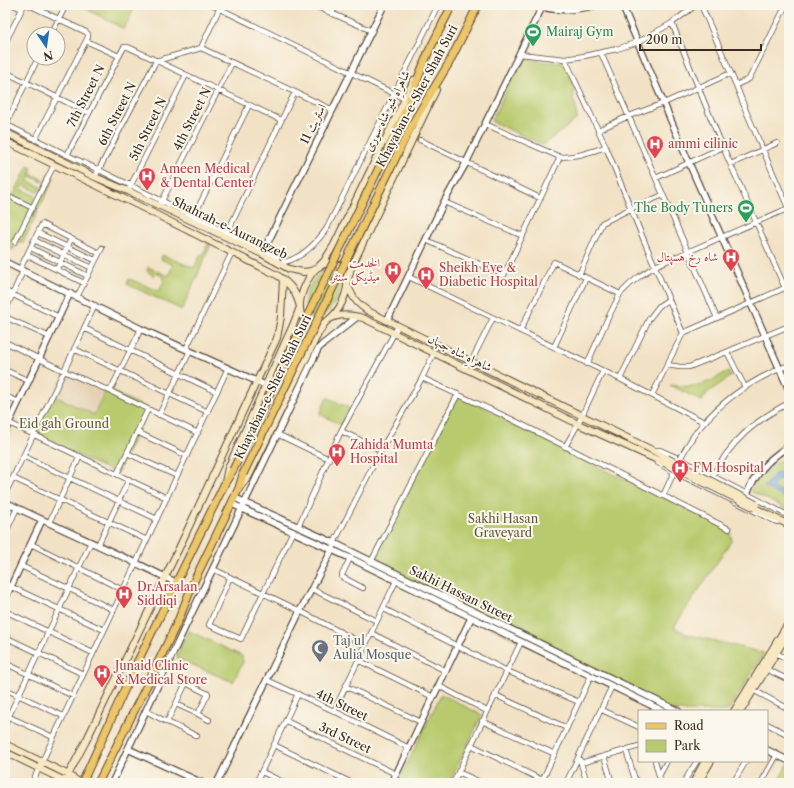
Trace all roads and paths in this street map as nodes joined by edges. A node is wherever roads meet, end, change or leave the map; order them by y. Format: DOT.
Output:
graph roads {
  1 [pos="14,5"];
  2 [pos="29,5"];
  3 [pos="66,5"];
  4 [pos="212,5"];
  5 [pos="313,5"];
  6 [pos="336,5"];
  7 [pos="384,5"];
  8 [pos="438,5"];
  9 [pos="452,5"];
  10 [pos="478,5"];
  11 [pos="536,5"];
  12 [pos="596,5"];
  13 [pos="622,5"];
  14 [pos="696,5"];
  15 [pos="700,5"];
  16 [pos="786,5"];
  17 [pos="23,7"];
  18 [pos="220,7"];
  19 [pos="542,7"];
  20 [pos="332,14"];
  21 [pos="59,19"];
  22 [pos="672,23"];
  23 [pos="55,26"];
  24 [pos="372,31"];
  25 [pos="86,41"];
  26 [pos="638,42"];
  27 [pos="5,44"];
  28 [pos="201,48"];
  29 [pos="428,53"];
  30 [pos="601,53"];
  31 [pos="520,54"];
  32 [pos="119,56"];
  33 [pos="565,59"];
  34 [pos="156,61"];
  35 [pos="232,63"];
  36 [pos="449,63"];
  37 [pos="34,66"];
  38 [pos="5,72"];
  39 [pos="351,73"];
  40 [pos="731,73"];
  41 [pos="186,75"];
  42 [pos="26,82"];
  43 [pos="736,85"];
  44 [pos="698,87"];
  45 [pos="218,91"];
  46 [pos="295,92"];
  47 [pos="394,94"];
  48 [pos="57,97"];
  49 [pos="404,99"];
  50 [pos="664,103"];
  51 [pos="249,105"];
  52 [pos="333,110"];
  53 [pos="89,113"];
  54 [pos="629,116"];
  55 [pos="281,120"];
  56 [pos="5,124"];
  57 [pos="485,124"];
  58 [pos="598,130"];
  59 [pos="5,133"];
  60 [pos="36,139"];
  61 [pos="420,140"];
  62 [pos="5,141"];
  63 [pos="776,143"];
  64 [pos="33,145"];
  65 [pos="606,146"];
  66 [pos="389,147"];
  67 [pos="723,147"];
  68 [pos="763,149"];
  69 [pos="67,155"];
  70 [pos="560,157"];
  71 [pos="466,163"];
  72 [pos="689,163"];
  73 [pos="731,164"];
  74 [pos="54,165"];
  75 [pos="99,170"];
  76 [pos="95,177"];
  77 [pos="656,178"];
  78 [pos="130,188"];
  79 [pos="663,194"];
  80 [pos="14,198"];
  81 [pos="540,198"];
  82 [pos="444,202"];
  83 [pos="161,203"];
  84 [pos="33,208"];
  85 [pos="630,209"];
  86 [pos="789,209"];
  87 [pos="193,218"];
  88 [pos="756,222"];
  89 [pos="38,233"];
  90 [pos="226,234"];
  91 [pos="523,236"];
  92 [pos="722,237"];
  93 [pos="71,239"];
  94 [pos="34,240"];
  95 [pos="426,240"];
  96 [pos="15,242"];
  97 [pos="67,247"];
  98 [pos="31,248"];
  99 [pos="102,248"];
  100 [pos="688,251"];
  101 [pos="232,252"];
  102 [pos="263,252"];
  103 [pos="99,253"];
  104 [pos="63,254"];
  105 [pos="27,255"];
  106 [pos="95,260"];
  107 [pos="5,262"];
  108 [pos="60,262"];
  109 [pos="278,263"];
  110 [pos="655,266"];
  111 [pos="92,268"];
  112 [pos="317,268"];
  113 [pos="56,269"];
  114 [pos="22,270"];
  115 [pos="579,275"];
  116 [pos="88,276"];
  117 [pos="409,276"];
  118 [pos="586,278"];
  119 [pos="284,279"];
  120 [pos="84,283"];
  121 [pos="347,283"];
  122 [pos="787,287"];
  123 [pos="5,291"];
  124 [pos="70,293"];
  125 [pos="13,294"];
  126 [pos="620,294"];
  127 [pos="77,297"];
  128 [pos="669,299"];
  129 [pos="750,303"];
  130 [pos="95,305"];
  131 [pos="300,307"];
  132 [pos="5,311"];
  133 [pos="59,316"];
  134 [pos="5,317"];
  135 [pos="357,317"];
  136 [pos="493,318"];
  137 [pos="717,318"];
  138 [pos="328,320"];
  139 [pos="388,321"];
  140 [pos="398,326"];
  141 [pos="789,326"];
  142 [pos="84,328"];
  143 [pos="141,328"];
  144 [pos="520,331"];
  145 [pos="394,333"];
  146 [pos="684,333"];
  147 [pos="765,336"];
  148 [pos="50,337"];
  149 [pos="5,342"];
  150 [pos="554,347"];
  151 [pos="74,349"];
  152 [pos="188,350"];
  153 [pos="130,351"];
  154 [pos="727,352"];
  155 [pos="434,353"];
  156 [pos="40,358"];
  157 [pos="471,362"];
  158 [pos="587,364"];
  159 [pos="667,365"];
  160 [pos="789,365"];
  161 [pos="228,368"];
  162 [pos="780,369"];
  163 [pos="5,370"];
  164 [pos="64,371"];
  165 [pos="120,371"];
  166 [pos="603,371"];
  167 [pos="179,374"];
  168 [pos="422,378"];
  169 [pos="620,379"];
  170 [pos="29,381"];
  171 [pos="257,381"];
  172 [pos="265,385"];
  173 [pos="745,387"];
  174 [pos="789,390"];
  175 [pos="110,391"];
  176 [pos="218,392"];
  177 [pos="170,394"];
  178 [pos="458,394"];
  179 [pos="652,395"];
  180 [pos="5,396"];
  181 [pos="19,402"];
  182 [pos="789,403"];
  183 [pos="148,409"];
  184 [pos="208,412"];
  185 [pos="159,415"];
  186 [pos="582,416"];
  187 [pos="7,422"];
  188 [pos="704,422"];
  189 [pos="578,424"];
  190 [pos="5,431"];
  191 [pos="341,431"];
  192 [pos="137,432"];
  193 [pos="198,433"];
  194 [pos="278,434"];
  195 [pos="33,435"];
  196 [pos="789,446"];
  197 [pos="565,447"];
  198 [pos="381,450"];
  199 [pos="652,450"];
  200 [pos="127,453"];
  201 [pos="23,456"];
  202 [pos="80,456"];
  203 [pos="187,456"];
  204 [pos="329,459"];
  205 [pos="655,459"];
  206 [pos="680,460"];
  207 [pos="666,461"];
  208 [pos="674,472"];
  209 [pos="117,474"];
  210 [pos="177,476"];
  211 [pos="712,476"];
  212 [pos="12,478"];
  213 [pos="70,478"];
  214 [pos="129,479"];
  215 [pos="225,483"];
  216 [pos="239,488"];
  217 [pos="5,494"];
  218 [pos="746,494"];
  219 [pos="663,496"];
  220 [pos="167,498"];
  221 [pos="753,498"];
  222 [pos="60,499"];
  223 [pos="119,501"];
  224 [pos="233,501"];
  225 [pos="5,502"];
  226 [pos="244,505"];
  227 [pos="17,508"];
  228 [pos="747,508"];
  229 [pos="789,516"];
  230 [pos="157,519"];
  231 [pos="42,520"];
  232 [pos="789,521"];
  233 [pos="109,522"];
  234 [pos="49,523"];
  235 [pos="789,526"];
  236 [pos="298,527"];
  237 [pos="729,529"];
  238 [pos="293,531"];
  239 [pos="5,533"];
  240 [pos="147,540"];
  241 [pos="91,542"];
  242 [pos="31,544"];
  243 [pos="334,544"];
  244 [pos="98,546"];
  245 [pos="332,550"];
  246 [pos="350,558"];
  247 [pos="371,562"];
  248 [pos="136,563"];
  249 [pos="21,566"];
  250 [pos="79,568"];
  251 [pos="213,569"];
  252 [pos="165,577"];
  253 [pos="230,577"];
  254 [pos="396,582"];
  255 [pos="177,583"];
  256 [pos="5,584"];
  257 [pos="11,587"];
  258 [pos="363,588"];
  259 [pos="69,589"];
  260 [pos="312,589"];
  261 [pos="123,590"];
  262 [pos="263,592"];
  263 [pos="5,599"];
  264 [pos="59,609"];
  265 [pos="384,609"];
  266 [pos="114,610"];
  267 [pos="5,611"];
  268 [pos="300,611"];
  269 [pos="471,618"];
  270 [pos="377,621"];
  271 [pos="789,622"];
  272 [pos="104,630"];
  273 [pos="49,632"];
  274 [pos="789,632"];
  275 [pos="371,633"];
  276 [pos="5,637"];
  277 [pos="521,642"];
  278 [pos="365,645"];
  279 [pos="458,647"];
  280 [pos="38,653"];
  281 [pos="93,653"];
  282 [pos="776,653"];
  283 [pos="358,660"];
  284 [pos="789,660"];
  285 [pos="5,663"];
  286 [pos="766,669"];
  287 [pos="446,671"];
  288 [pos="507,671"];
  289 [pos="28,674"];
  290 [pos="83,674"];
  291 [pos="591,676"];
  292 [pos="267,680"];
  293 [pos="789,680"];
  294 [pos="345,686"];
  295 [pos="439,686"];
  296 [pos="612,686"];
  297 [pos="5,689"];
  298 [pos="753,690"];
  299 [pos="298,694"];
  300 [pos="18,695"];
  301 [pos="495,695"];
  302 [pos="73,696"];
  303 [pos="433,697"];
  304 [pos="579,702"];
  305 [pos="176,704"];
  306 [pos="789,709"];
  307 [pos="602,710"];
  308 [pos="661,710"];
  309 [pos="676,710"];
  310 [pos="735,710"];
  311 [pos="742,710"];
  312 [pos="146,711"];
  313 [pos="334,711"];
  314 [pos="487,711"];
  315 [pos="198,714"];
  316 [pos="7,715"];
  317 [pos="63,716"];
  318 [pos="209,720"];
  319 [pos="286,721"];
  320 [pos="482,721"];
  321 [pos="167,722"];
  322 [pos="421,722"];
  323 [pos="5,724"];
  324 [pos="768,724"];
  325 [pos="638,727"];
  326 [pos="567,728"];
  327 [pos="789,735"];
  328 [pos="197,736"];
  329 [pos="53,737"];
  330 [pos="274,745"];
  331 [pos="471,745"];
  332 [pos="638,746"];
  333 [pos="6,748"];
  334 [pos="409,748"];
  335 [pos="128,749"];
  336 [pos="626,750"];
  337 [pos="768,750"];
  338 [pos="554,754"];
  339 [pos="777,755"];
  340 [pos="579,756"];
  341 [pos="604,756"];
  342 [pos="789,761"];
  343 [pos="42,762"];
  344 [pos="655,762"];
  345 [pos="666,762"];
  346 [pos="695,762"];
  347 [pos="704,762"];
  348 [pos="710,762"];
  349 [pos="745,762"];
  350 [pos="581,763"];
  351 [pos="38,768"];
  352 [pos="262,772"];
  353 [pos="458,772"];
  354 [pos="396,774"];
  355 [pos="69,775"];
  356 [pos="188,776"];
  357 [pos="659,776"];
  358 [pos="5,780"];
  359 [pos="65,781"];
  360 [pos="541,782"];
  361 [pos="12,783"];
  362 [pos="32,783"];
  363 [pos="76,783"];
  364 [pos="81,783"];
  365 [pos="98,783"];
  366 [pos="112,783"];
  367 [pos="185,783"];
  368 [pos="202,783"];
  369 [pos="217,783"];
  370 [pos="256,783"];
  371 [pos="285,783"];
  372 [pos="352,783"];
  373 [pos="392,783"];
  374 [pos="453,783"];
  375 [pos="482,783"];
  376 [pos="566,783"];
  377 [pos="587,783"];
  378 [pos="612,783"];
  379 [pos="636,783"];
  380 [pos="661,783"];
  381 [pos="683,783"];
  382 [pos="693,783"];
  383 [pos="698,783"];
  384 [pos="734,783"];
  385 [pos="761,783"];
  1 -- 17 [label="street"];
  2 -- 21 [label="street"];
  3 -- 21 [label="street"];
  4 -- 18 [label="street"];
  5 -- 20 [label="street"];
  6 -- 20 [label="street"];
  7 -- 24 [label="street, اسٹریٹ 11"];
  8 -- 47 [label="street"];
  9 -- 29 [label="main road, Khayaban-e-Sher Shah Suri"];
  10 -- 36 [label="main road, Khayaban-e-Sher Shah Suri"];
  11 -- 19 [label="street"];
  12 -- 19 [label="street"];
  13 -- 26 [label="street"];
  14 -- 22 [label="street"];
  15 -- 40 [label="street"];
  16 -- 43 [label="street"];
  17 -- 27 [label="street"];
  18 -- 28 [label="street"];
  18 -- 39 [label="street"];
  19 -- 31 [label="street"];
  20 -- 24 [label="street"];
  21 -- 23 [label="street"];
  21 -- 25 [label="street"];
  22 -- 26 [label="street"];
  22 -- 44 [label="street"];
  24 -- 39 [label="street, اسٹریٹ 11"];
  25 -- 32 [label="street"];
  25 -- 48 [label="street"];
  26 -- 30 [label="street"];
  26 -- 50 [label="street"];
  28 -- 34 [label="street"];
  28 -- 35 [label="street"];
  29 -- 49 [label="main road, شاہراہِ شیر شاہ سوری"];
  29 -- 66 [label="main road, شاہراہِ شیر شاہ سوری"];
  30 -- 33 [label="street"];
  30 -- 54 [label="street"];
  31 -- 33 [label="street"];
  31 -- 57 [label="street"];
  32 -- 34 [label="street, 7th Street N"];
  32 -- 53 [label="street, 7th Street N"];
  33 -- 58 [label="street"];
  34 -- 41 [label="street"];
  34 -- 75 [label="street, 6th Street N"];
  35 -- 45 [label="street, 4th Street N"];
  35 -- 46 [label="street"];
  36 -- 121 [label="main road"];
  36 -- 216 [label="main road, Khayaban-e-Sher Shah Suri, bridge"];
  37 -- 42 [label="street"];
  38 -- 42 [label="street"];
  39 -- 47 [label="street"];
  39 -- 52 [label="street, اسٹریٹ 11"];
  40 -- 43 [label="street"];
  40 -- 44 [label="street"];
  41 -- 45 [label="street"];
  41 -- 78 [label="street, 5th Street N"];
  42 -- 48 [label="street"];
  42 -- 56 [label="street"];
  43 -- 68 [label="street"];
  44 -- 50 [label="street"];
  44 -- 67 [label="street"];
  45 -- 51 [label="street"];
  45 -- 83 [label="street, 4th Street N"];
  46 -- 52 [label="street"];
  46 -- 55 [label="street"];
  47 -- 49 [label="street"];
  47 -- 109 [label="street"];
  48 -- 53 [label="street"];
  48 -- 60 [label="street"];
  49 -- 112 [label="main road, شاہراہِ شیر شاہ سوری"];
  50 -- 54 [label="street"];
  50 -- 72 [label="street"];
  51 -- 55 [label="street"];
  51 -- 87 [label="street"];
  52 -- 102 [label="street, اسٹریٹ 11"];
  53 -- 69 [label="street, 7th Street N"];
  54 -- 58 [label="street"];
  54 -- 77 [label="street"];
  55 -- 90 [label="street"];
  56 -- 59 [label="main road"];
  56 -- 60 [label="street"];
  57 -- 70 [label="street"];
  57 -- 71 [label="street"];
  58 -- 65 [label="street"];
  59 -- 64 [label="main road, Shahrah-e-Aurangzeb"];
  60 -- 64 [label="street"];
  60 -- 69 [label="street"];
  61 -- 71 [label="street"];
  62 -- 74 [label="main road, Shahrah-e-Aurangzeb"];
  63 -- 68 [label="street"];
  64 -- 76 [label="main road, Shahrah-e-Aurangzeb"];
  65 -- 70 [label="street"];
  65 -- 85 [label="street"];
  66 -- 215 [label="main road, Khayaban-e-Sher Shah Suri, bridge"];
  67 -- 72 [label="street"];
  67 -- 73 [label="street"];
  68 -- 73 [label="street"];
  68 -- 86 [label="street"];
  69 -- 75 [label="street"];
  70 -- 81 [label="street"];
  71 -- 81 [label="street"];
  71 -- 82 [label="street"];
  72 -- 77 [label="street"];
  72 -- 92 [label="street"];
  73 -- 88 [label="street"];
  74 -- 84 [label="street"];
  74 -- 101 [label="main road, Shahrah-e-Aurangzeb"];
  75 -- 76 [label="street, 6th Street N"];
  75 -- 78 [label="street"];
  76 -- 78 [label="main road, Shahrah-e-Aurangzeb"];
  77 -- 79 [label="street"];
  78 -- 83 [label="main road, Shahrah-e-Aurangzeb"];
  79 -- 85 [label="street"];
  79 -- 100 [label="street"];
  80 -- 84 [label="street"];
  81 -- 91 [label="street"];
  82 -- 91 [label="street"];
  82 -- 95 [label="street"];
  83 -- 87 [label="main road, Shahrah-e-Aurangzeb"];
  84 -- 96 [label="street"];
  85 -- 110 [label="street"];
  85 -- 115 [label="street"];
  86 -- 88 [label="street"];
  87 -- 90 [label="main road, Shahrah-e-Aurangzeb"];
  88 -- 92 [label="street"];
  88 -- 122 [label="street"];
  89 -- 93 [label="street"];
  89 -- 94 [label="street"];
  89 -- 97 [label="street"];
  90 -- 102 [label="main road, Shahrah-e-Aurangzeb"];
  91 -- 95 [label="street"];
  92 -- 100 [label="street"];
  92 -- 129 [label="street"];
  93 -- 97 [label="street"];
  93 -- 103 [label="street"];
  94 -- 98 [label="street"];
  94 -- 104 [label="street"];
  95 -- 117 [label="street"];
  97 -- 104 [label="street"];
  97 -- 106 [label="street"];
  98 -- 105 [label="street"];
  98 -- 108 [label="street"];
  99 -- 103 [label="street"];
  100 -- 110 [label="street"];
  100 -- 137 [label="street"];
  101 -- 119 [label="main road, Shahrah-e-Aurangzeb"];
  101 -- 152 [label="street"];
  102 -- 109 [label="main road, Shahrah-e-Aurangzeb"];
  103 -- 106 [label="street"];
  104 -- 108 [label="street"];
  104 -- 111 [label="street"];
  105 -- 113 [label="street"];
  105 -- 114 [label="street"];
  106 -- 111 [label="street"];
  107 -- 114 [label="street"];
  108 -- 113 [label="street"];
  108 -- 116 [label="street"];
  109 -- 112 [label="main road, Shahrah-e-Aurangzeb"];
  110 -- 126 [label="street"];
  110 -- 128 [label="street"];
  111 -- 116 [label="street"];
  112 -- 121 [label="main road"];
  112 -- 131 [label="main road"];
  113 -- 120 [label="street"];
  114 -- 124 [label="street"];
  114 -- 125 [label="street"];
  115 -- 118 [label="street"];
  115 -- 144 [label="street"];
  116 -- 120 [label="street"];
  117 -- 136 [label="street"];
  117 -- 139 [label="street"];
  118 -- 126 [label="street"];
  118 -- 150 [label="street"];
  119 -- 131 [label="main road, Shahrah-e-Aurangzeb"];
  119 -- 171 [label="main road"];
  120 -- 127 [label="street"];
  121 -- 138 [label="main road"];
  121 -- 139 [label="main road, شاہراہِ شاہ جہاں"];
  122 -- 129 [label="street"];
  123 -- 125 [label="street"];
  124 -- 127 [label="street"];
  124 -- 133 [label="street"];
  125 -- 132 [label="street"];
  125 -- 133 [label="street"];
  126 -- 158 [label="street"];
  127 -- 130 [label="street"];
  128 -- 146 [label="street"];
  128 -- 169 [label="street"];
  129 -- 137 [label="street"];
  129 -- 147 [label="street"];
  130 -- 142 [label="street"];
  130 -- 143 [label="street"];
  131 -- 138 [label="main road"];
  131 -- 172 [label="main road"];
  133 -- 148 [label="street"];
  134 -- 148 [label="street"];
  135 -- 138 [label="main road, شاہراہِ شاہ جہاں"];
  135 -- 145 [label="main road, شاہراہِ شاہ جہاں"];
  135 -- 194 [label="street"];
  136 -- 144 [label="street"];
  136 -- 157 [label="street"];
  137 -- 146 [label="street"];
  138 -- 216 [label="main road"];
  139 -- 140 [label="main road, شاہراہِ شاہ جہاں"];
  140 -- 145 [label="street"];
  140 -- 157 [label="main road, شاہراہِ شاہ جہاں"];
  141 -- 147 [label="street"];
  142 -- 151 [label="street"];
  142 -- 153 [label="street"];
  143 -- 152 [label="street"];
  143 -- 153 [label="street"];
  144 -- 150 [label="street"];
  145 -- 155 [label="main road, شاہراہِ شاہ جہاں"];
  145 -- 191 [label="street"];
  146 -- 159 [label="street"];
  147 -- 154 [label="street"];
  147 -- 162 [label="street"];
  148 -- 156 [label="street"];
  149 -- 156 [label="street"];
  150 -- 158 [label="street"];
  151 -- 164 [label="street"];
  151 -- 165 [label="street"];
  152 -- 161 [label="street"];
  152 -- 167 [label="street"];
  153 -- 165 [label="street"];
  153 -- 167 [label="street"];
  154 -- 159 [label="street"];
  154 -- 173 [label="street"];
  155 -- 168 [label="street"];
  155 -- 189 [label="main road, شاہراہِ شاہ جہاں"];
  156 -- 164 [label="street"];
  156 -- 170 [label="street"];
  157 -- 186 [label="main road, شاہراہِ شاہ جہاں"];
  158 -- 166 [label="street"];
  159 -- 179 [label="street"];
  160 -- 162 [label="street"];
  161 -- 171 [label="street"];
  161 -- 176 [label="street"];
  162 -- 173 [label="street"];
  162 -- 174 [label="street"];
  163 -- 170 [label="street"];
  164 -- 175 [label="street"];
  164 -- 195 [label="street"];
  165 -- 175 [label="street"];
  165 -- 177 [label="street"];
  166 -- 169 [label="street"];
  166 -- 186 [label="street"];
  167 -- 176 [label="street"];
  167 -- 177 [label="street"];
  168 -- 178 [label="street"];
  168 -- 198 [label="street"];
  169 -- 179 [label="street"];
  170 -- 181 [label="street"];
  171 -- 172 [label="street"];
  171 -- 252 [label="main road"];
  172 -- 215 [label="main road"];
  173 -- 188 [label="street"];
  175 -- 183 [label="street"];
  176 -- 184 [label="street"];
  177 -- 184 [label="street"];
  177 -- 185 [label="street"];
  178 -- 197 [label="street"];
  178 -- 247 [label="street"];
  179 -- 188 [label="street"];
  180 -- 181 [label="street"];
  181 -- 187 [label="street"];
  182 -- 211 [label="street"];
  183 -- 185 [label="street"];
  183 -- 192 [label="street"];
  184 -- 193 [label="street"];
  185 -- 193 [label="street"];
  186 -- 189 [label="street"];
  186 -- 199 [label="main road, شاہراہِ شاہ جہاں"];
  187 -- 190 [label="street"];
  187 -- 195 [label="street"];
  188 -- 206 [label="street"];
  189 -- 197 [label="street"];
  189 -- 205 [label="main road, شاہراہِ شاہ جہاں"];
  191 -- 198 [label="street"];
  191 -- 204 [label="street"];
  192 -- 200 [label="street"];
  192 -- 203 [label="street"];
  193 -- 203 [label="street"];
  194 -- 204 [label="street"];
  194 -- 226 [label="street"];
  195 -- 201 [label="street"];
  195 -- 202 [label="street"];
  196 -- 218 [label="street"];
  197 -- 219 [label="street"];
  198 -- 243 [label="street"];
  199 -- 206 [label="street"];
  199 -- 207 [label="main road, شاہراہِ شاہ جہاں"];
  200 -- 209 [label="street"];
  200 -- 210 [label="street"];
  201 -- 212 [label="street"];
  201 -- 213 [label="street"];
  202 -- 209 [label="street"];
  202 -- 213 [label="street"];
  203 -- 210 [label="street"];
  204 -- 236 [label="street"];
  205 -- 207 [label="main road, شاہراہِ شاہ جہاں"];
  205 -- 208 [label="street"];
  206 -- 211 [label="street"];
  207 -- 232 [label="main road, bridge"];
  207 -- 235 [label="main road, bridge"];
  208 -- 219 [label="street"];
  208 -- 228 [label="street"];
  209 -- 214 [label="street"];
  210 -- 220 [label="street"];
  211 -- 218 [label="street"];
  212 -- 217 [label="street"];
  212 -- 222 [label="street"];
  213 -- 222 [label="street"];
  213 -- 223 [label="street"];
  214 -- 220 [label="street"];
  214 -- 223 [label="street"];
  215 -- 255 [label="main road, Khayaban-e-Sher Shah Suri"];
  216 -- 224 [label="main road, Khayaban-e-Sher Shah Suri"];
  218 -- 221 [label="street"];
  219 -- 237 [label="street"];
  220 -- 230 [label="street"];
  221 -- 228 [label="street"];
  221 -- 229 [label="street"];
  222 -- 233 [label="street"];
  222 -- 234 [label="street"];
  223 -- 230 [label="street"];
  223 -- 233 [label="street"];
  224 -- 226 [label="street, Sakhi Hassan Street"];
  224 -- 365 [label="main road, Khayaban-e-Sher Shah Suri"];
  225 -- 227 [label="street"];
  226 -- 236 [label="street, Sakhi Hassan Street"];
  226 -- 238 [label="street, Sakhi Hassan Street"];
  226 -- 251 [label="street"];
  227 -- 231 [label="street"];
  227 -- 239 [label="street"];
  228 -- 235 [label="street"];
  230 -- 240 [label="street"];
  231 -- 234 [label="street"];
  231 -- 242 [label="street"];
  233 -- 240 [label="street"];
  233 -- 244 [label="street"];
  234 -- 241 [label="street"];
  236 -- 243 [label="street, Sakhi Hassan Street"];
  238 -- 245 [label="street, Sakhi Hassan Street"];
  238 -- 262 [label="street"];
  240 -- 248 [label="street"];
  241 -- 244 [label="street"];
  241 -- 250 [label="street"];
  242 -- 249 [label="street"];
  242 -- 250 [label="street"];
  243 -- 245 [label="street"];
  243 -- 247 [label="street, Sakhi Hassan Street"];
  244 -- 248 [label="street"];
  245 -- 246 [label="street, Sakhi Hassan Street"];
  245 -- 260 [label="street"];
  246 -- 254 [label="street, Sakhi Hassan Street"];
  246 -- 258 [label="street"];
  247 -- 309 [label="street, Sakhi Hassan Street"];
  248 -- 252 [label="street"];
  248 -- 261 [label="street"];
  249 -- 257 [label="street"];
  249 -- 259 [label="street"];
  250 -- 259 [label="street"];
  250 -- 261 [label="street"];
  251 -- 253 [label="street"];
  251 -- 312 [label="street"];
  252 -- 255 [label="street"];
  252 -- 355 [label="main road"];
  253 -- 262 [label="street"];
  253 -- 262 [label="street"];
  254 -- 265 [label="street"];
  254 -- 269 [label="street, Sakhi Hassan Street"];
  255 -- 364 [label="main road, Khayaban-e-Sher Shah Suri"];
  256 -- 257 [label="street"];
  257 -- 263 [label="street"];
  257 -- 264 [label="street"];
  259 -- 264 [label="street"];
  259 -- 266 [label="street"];
  260 -- 268 [label="street"];
  260 -- 270 [label="street"];
  261 -- 266 [label="street"];
  262 -- 268 [label="street"];
  264 -- 272 [label="street"];
  264 -- 273 [label="street"];
  265 -- 270 [label="street"];
  265 -- 279 [label="street"];
  266 -- 272 [label="street"];
  267 -- 273 [label="street"];
  268 -- 278 [label="street"];
  268 -- 292 [label="street"];
  269 -- 277 [label="street, Sakhi Hassan Street"];
  269 -- 279 [label="street"];
  270 -- 275 [label="street"];
  271 -- 310 [label="main road"];
  272 -- 281 [label="street"];
  273 -- 280 [label="street"];
  273 -- 281 [label="street"];
  274 -- 282 [label="main road"];
  275 -- 278 [label="street"];
  275 -- 287 [label="street"];
  276 -- 280 [label="street"];
  277 -- 288 [label="street"];
  277 -- 291 [label="street, Sakhi Hassan Street"];
  278 -- 283 [label="street"];
  279 -- 287 [label="street"];
  279 -- 288 [label="street"];
  280 -- 289 [label="street"];
  280 -- 290 [label="street"];
  281 -- 290 [label="street"];
  282 -- 284 [label="street"];
  282 -- 286 [label="main road"];
  283 -- 294 [label="street"];
  283 -- 303 [label="street"];
  285 -- 289 [label="street"];
  286 -- 293 [label="street"];
  286 -- 298 [label="main road"];
  287 -- 295 [label="street"];
  288 -- 301 [label="street"];
  288 -- 304 [label="street"];
  289 -- 300 [label="street"];
  289 -- 302 [label="street"];
  290 -- 302 [label="street"];
  291 -- 296 [label="street, Sakhi Hassan Street"];
  291 -- 304 [label="street"];
  292 -- 299 [label="street, 4th Street"];
  292 -- 369 [label="street"];
  294 -- 313 [label="street"];
  294 -- 322 [label="street"];
  295 -- 303 [label="street"];
  295 -- 314 [label="street"];
  296 -- 307 [label="street"];
  296 -- 308 [label="street, Sakhi Hassan Street"];
  297 -- 300 [label="street"];
  298 -- 306 [label="street"];
  298 -- 311 [label="main road"];
  299 -- 313 [label="street, 4th Street"];
  299 -- 319 [label="street"];
  300 -- 316 [label="street"];
  300 -- 317 [label="street"];
  301 -- 314 [label="street"];
  301 -- 326 [label="street"];
  302 -- 317 [label="street"];
  303 -- 322 [label="street"];
  304 -- 326 [label="street"];
  305 -- 315 [label="street"];
  305 -- 315 [label="street"];
  305 -- 321 [label="street"];
  307 -- 325 [label="street"];
  307 -- 340 [label="street"];
  312 -- 321 [label="street"];
  312 -- 335 [label="street"];
  313 -- 334 [label="street, 4th Street"];
  314 -- 320 [label="street"];
  315 -- 318 [label="street"];
  316 -- 323 [label="street"];
  316 -- 329 [label="street"];
  317 -- 329 [label="street"];
  319 -- 330 [label="street"];
  319 -- 354 [label="street, 3rd Street"];
  320 -- 331 [label="street"];
  320 -- 338 [label="street"];
  321 -- 328 [label="street"];
  322 -- 334 [label="street"];
  324 -- 327 [label="street"];
  326 -- 338 [label="street"];
  329 -- 343 [label="street"];
  330 -- 352 [label="street"];
  330 -- 372 [label="street"];
  331 -- 353 [label="street"];
  331 -- 360 [label="street"];
  332 -- 336 [label="street"];
  333 -- 343 [label="main road"];
  333 -- 351 [label="main road"];
  334 -- 354 [label="street"];
  335 -- 356 [label="street"];
  335 -- 366 [label="street"];
  336 -- 341 [label="street"];
  336 -- 379 [label="street"];
  337 -- 339 [label="street"];
  338 -- 360 [label="street"];
  339 -- 342 [label="street"];
  339 -- 385 [label="street"];
  340 -- 350 [label="street"];
  340 -- 376 [label="street"];
  341 -- 350 [label="street"];
  341 -- 378 [label="street"];
  343 -- 351 [label="street"];
  343 -- 355 [label="main road"];
  344 -- 357 [label="street"];
  345 -- 357 [label="street"];
  346 -- 381 [label="street"];
  347 -- 382 [label="main road"];
  348 -- 383 [label="main road"];
  349 -- 384 [label="street"];
  350 -- 377 [label="street"];
  351 -- 359 [label="main road"];
  351 -- 362 [label="street"];
  352 -- 370 [label="street"];
  352 -- 371 [label="street"];
  353 -- 374 [label="street"];
  353 -- 375 [label="street"];
  354 -- 373 [label="street"];
  355 -- 359 [label="main road"];
  355 -- 364 [label="main road"];
  356 -- 367 [label="street"];
  356 -- 368 [label="street"];
  357 -- 380 [label="street"];
  358 -- 361 [label="street"];
  359 -- 363 [label="main road"];
}
